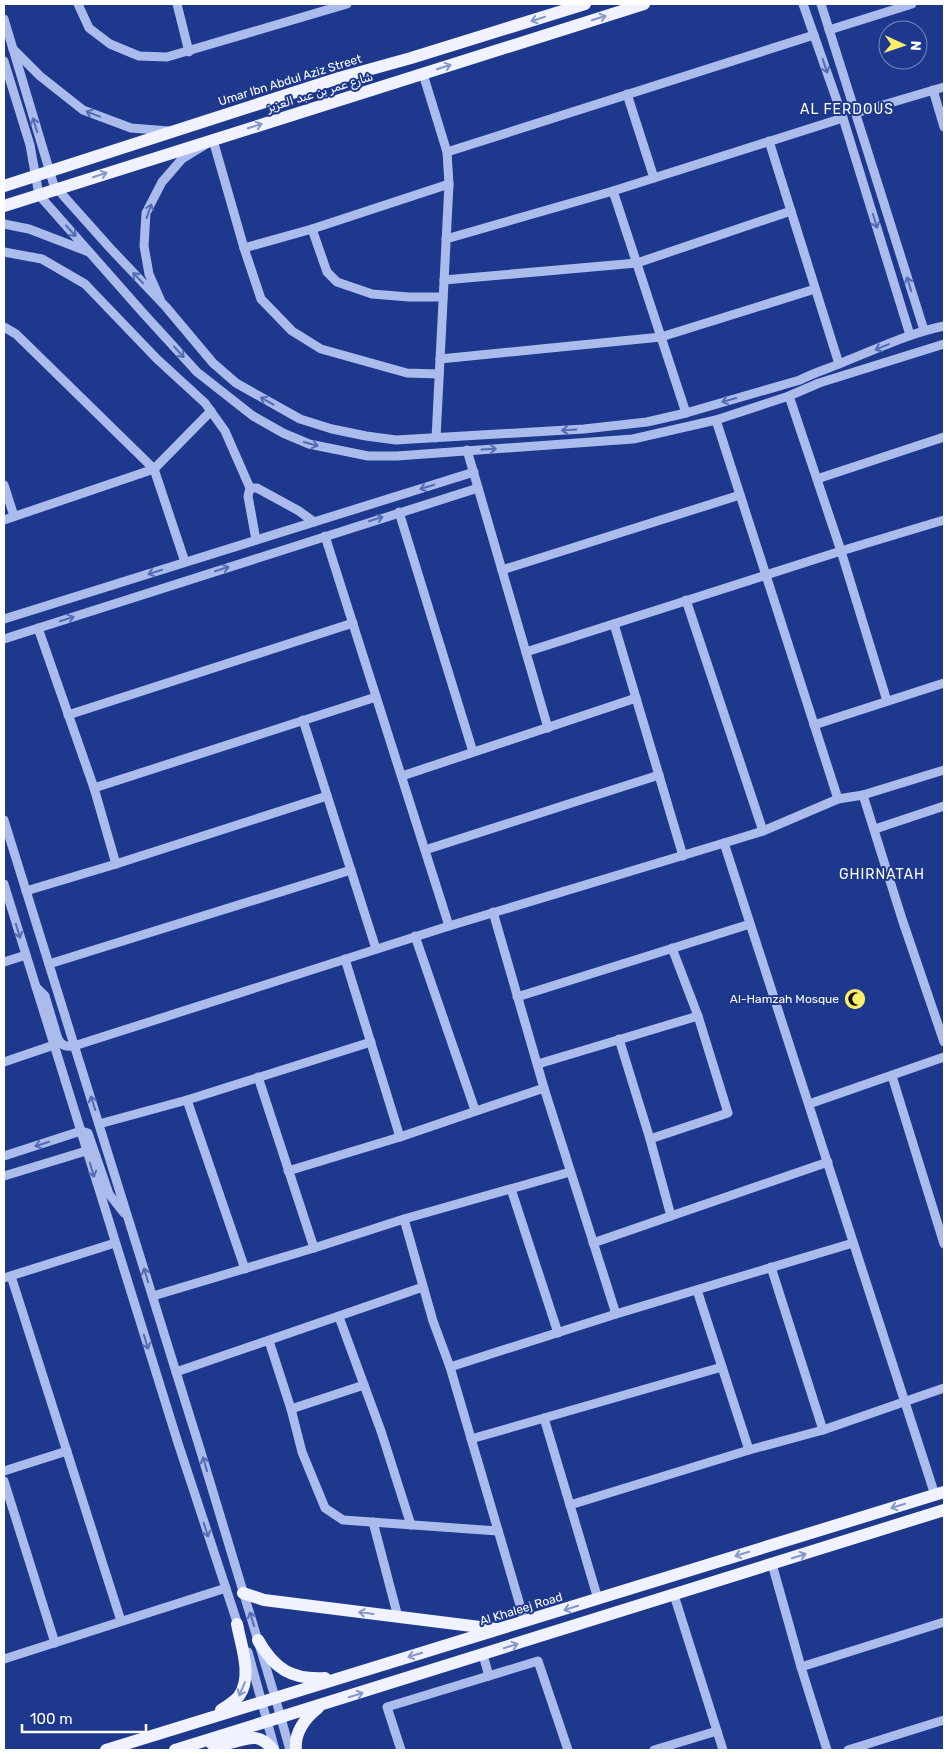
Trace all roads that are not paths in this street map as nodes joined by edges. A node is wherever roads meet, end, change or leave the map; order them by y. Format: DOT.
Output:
graph roads {
  1 [pos="78,4"];
  2 [pos="177,4"];
  3 [pos="347,4"];
  4 [pos="585,4"];
  5 [pos="644,4"];
  6 [pos="803,4"];
  7 [pos="912,4"];
  8 [pos="822,5"];
  9 [pos="565,7"];
  10 [pos="4,19"];
  11 [pos="829,30"];
  12 [pos="814,35"];
  13 [pos="12,47"];
  14 [pos="189,52"];
  15 [pos="4,61"];
  16 [pos="423,74"];
  17 [pos="944,87"];
  18 [pos="933,90"];
  19 [pos="627,94"];
  20 [pos="856,113"];
  21 [pos="843,118"];
  22 [pos="944,126"];
  23 [pos="174,131"];
  24 [pos="213,140"];
  25 [pos="769,142"];
  26 [pos="447,152"];
  27 [pos="49,172"];
  28 [pos="35,177"];
  29 [pos="654,178"];
  30 [pos="449,184"];
  31 [pos="4,186"];
  32 [pos="55,189"];
  33 [pos="613,190"];
  34 [pos="39,194"];
  35 [pos="4,206"];
  36 [pos="791,211"];
  37 [pos="4,224"];
  38 [pos="312,229"];
  39 [pos="446,239"];
  40 [pos="244,248"];
  41 [pos="4,252"];
  42 [pos="90,252"];
  43 [pos="637,263"];
  44 [pos="444,280"];
  45 [pos="816,289"];
  46 [pos="443,296"];
  47 [pos="166,307"];
  48 [pos="944,326"];
  49 [pos="4,327"];
  50 [pos="924,330"];
  51 [pos="910,335"];
  52 [pos="661,338"];
  53 [pos="944,344"];
  54 [pos="440,359"];
  55 [pos="839,364"];
  56 [pos="439,374"];
  57 [pos="790,396"];
  58 [pos="211,411"];
  59 [pos="686,413"];
  60 [pos="716,420"];
  61 [pos="944,437"];
  62 [pos="436,438"];
  63 [pos="467,450"];
  64 [pos="154,469"];
  65 [pos="474,472"];
  66 [pos="817,479"];
  67 [pos="4,485"];
  68 [pos="250,488"];
  69 [pos="478,488"];
  70 [pos="740,495"];
  71 [pos="398,512"];
  72 [pos="14,516"];
  73 [pos="4,520"];
  74 [pos="944,520"];
  75 [pos="314,522"];
  76 [pos="325,536"];
  77 [pos="256,540"];
  78 [pos="841,551"];
  79 [pos="185,562"];
  80 [pos="502,570"];
  81 [pos="766,575"];
  82 [pos="686,600"];
  83 [pos="4,619"];
  84 [pos="353,623"];
  85 [pos="614,624"];
  86 [pos="38,628"];
  87 [pos="4,639"];
  88 [pos="526,652"];
  89 [pos="944,683"];
  90 [pos="376,697"];
  91 [pos="636,698"];
  92 [pos="887,701"];
  93 [pos="68,715"];
  94 [pos="303,720"];
  95 [pos="814,725"];
  96 [pos="548,728"];
  97 [pos="473,752"];
  98 [pos="944,770"];
  99 [pos="659,775"];
  100 [pos="402,776"];
  101 [pos="94,788"];
  102 [pos="863,795"];
  103 [pos="327,796"];
  104 [pos="838,799"];
  105 [pos="944,806"];
  106 [pos="4,820"];
  107 [pos="875,829"];
  108 [pos="762,831"];
  109 [pos="724,843"];
  110 [pos="425,850"];
  111 [pos="683,856"];
  112 [pos="116,864"];
  113 [pos="351,870"];
  114 [pos="4,884"];
  115 [pos="26,891"];
  116 [pos="493,912"];
  117 [pos="750,924"];
  118 [pos="449,926"];
  119 [pos="415,936"];
  120 [pos="672,948"];
  121 [pos="376,949"];
  122 [pos="26,956"];
  123 [pos="345,959"];
  124 [pos="4,962"];
  125 [pos="49,964"];
  126 [pos="36,987"];
  127 [pos="517,997"];
  128 [pos="698,1016"];
  129 [pos="620,1039"];
  130 [pos="371,1042"];
  131 [pos="944,1042"];
  132 [pos="54,1045"];
  133 [pos="74,1046"];
  134 [pos="944,1058"];
  135 [pos="4,1062"];
  136 [pos="538,1064"];
  137 [pos="892,1076"];
  138 [pos="258,1077"];
  139 [pos="544,1088"];
  140 [pos="187,1100"];
  141 [pos="808,1104"];
  142 [pos="475,1110"];
  143 [pos="99,1124"];
  144 [pos="80,1131"];
  145 [pos="400,1137"];
  146 [pos="650,1139"];
  147 [pos="86,1151"];
  148 [pos="4,1156"];
  149 [pos="828,1162"];
  150 [pos="288,1171"];
  151 [pos="570,1172"];
  152 [pos="4,1176"];
  153 [pos="511,1189"];
  154 [pos="671,1216"];
  155 [pos="129,1219"];
  156 [pos="404,1219"];
  157 [pos="593,1242"];
  158 [pos="115,1243"];
  159 [pos="853,1243"];
  160 [pos="944,1244"];
  161 [pos="314,1248"];
  162 [pos="771,1267"];
  163 [pos="244,1269"];
  164 [pos="8,1277"];
  165 [pos="423,1288"];
  166 [pos="697,1290"];
  167 [pos="153,1296"];
  168 [pos="616,1314"];
  169 [pos="339,1317"];
  170 [pos="558,1334"];
  171 [pos="269,1341"];
  172 [pos="450,1367"];
  173 [pos="722,1367"];
  174 [pos="176,1372"];
  175 [pos="364,1384"];
  176 [pos="944,1388"];
  177 [pos="904,1401"];
  178 [pos="291,1409"];
  179 [pos="544,1418"];
  180 [pos="823,1430"];
  181 [pos="471,1439"];
  182 [pos="749,1450"];
  183 [pos="67,1451"];
  184 [pos="4,1471"];
  185 [pos="4,1481"];
  186 [pos="939,1493"];
  187 [pos="570,1505"];
  188 [pos="944,1510"];
  189 [pos="373,1522"];
  190 [pos="411,1524"];
  191 [pos="498,1531"];
  192 [pos="772,1564"];
  193 [pos="226,1588"];
  194 [pos="244,1592"];
  195 [pos="674,1595"];
  196 [pos="598,1599"];
  197 [pos="398,1617"];
  198 [pos="121,1621"];
  199 [pos="525,1622"];
  200 [pos="944,1622"];
  201 [pos="237,1624"];
  202 [pos="501,1630"];
  203 [pos="258,1640"];
  204 [pos="55,1643"];
  205 [pos="483,1655"];
  206 [pos="4,1659"];
  207 [pos="800,1667"];
  208 [pos="489,1676"];
  209 [pos="340,1678"];
  210 [pos="275,1697"];
  211 [pos="262,1701"];
  212 [pos="323,1705"];
  213 [pos="211,1718"];
  214 [pos="280,1718"];
  215 [pos="944,1720"];
  216 [pos="267,1722"];
  217 [pos="717,1731"];
  218 [pos="194,1744"];
  219 [pos="106,1750"];
  220 [pos="175,1750"];
  221 [pos="274,1750"];
  222 [pos="290,1750"];
  223 [pos="296,1750"];
  224 [pos="401,1750"];
  225 [pos="568,1750"];
  226 [pos="654,1750"];
  227 [pos="723,1750"];
  228 [pos="827,1750"];
  229 [pos="848,1750"];
  1 -- 14 [label="street"];
  2 -- 14 [label="street"];
  3 -- 14 [label="street"];
  4 -- 9 [label="main road, Umar Ibn Abdul Aziz Street"];
  16 -- 5 [label="main road, شارع عمر بن عبد العزيز, one-way"];
  6 -- 12 [label="street"];
  7 -- 11 [label="street"];
  8 -- 11 [label="street"];
  9 -- 23 [label="main road, Umar Ibn Abdul Aziz Street, one-way"];
  10 -- 13 [label="street"];
  11 -- 20 [label="street"];
  12 -- 19 [label="street"];
  12 -- 21 [label="street, one-way"];
  23 -- 13 [label="street, one-way"];
  27 -- 13 [label="street, one-way"];
  15 -- 28 [label="street"];
  24 -- 16 [label="main road, شارع عمر بن عبد العزيز, one-way"];
  16 -- 26 [label="street"];
  17 -- 18 [label="street"];
  18 -- 20 [label="street"];
  18 -- 22 [label="street"];
  19 -- 26 [label="street"];
  19 -- 29 [label="street"];
  50 -- 20 [label="street, one-way"];
  21 -- 25 [label="street"];
  21 -- 51 [label="street, one-way"];
  23 -- 27 [label="main road, Umar Ibn Abdul Aziz Street"];
  32 -- 24 [label="main road, شارع عمر بن عبد العزيز, one-way"];
  24 -- 40 [label="street"];
  47 -- 24 [label="street, one-way"];
  25 -- 29 [label="street"];
  25 -- 36 [label="street"];
  26 -- 30 [label="street"];
  27 -- 28 [label="main road, Umar Ibn Abdul Aziz Street"];
  27 -- 32 [label="street"];
  28 -- 31 [label="main road, Umar Ibn Abdul Aziz Street"];
  28 -- 34 [label="street"];
  29 -- 33 [label="street"];
  30 -- 38 [label="street"];
  30 -- 39 [label="street"];
  32 -- 34 [label="main road, شارع عمر بن عبد العزيز"];
  47 -- 32 [label="street, one-way"];
  33 -- 39 [label="street"];
  33 -- 43 [label="street"];
  34 -- 35 [label="main road, شارع عمر بن عبد العزيز"];
  34 -- 42 [label="street, one-way"];
  36 -- 43 [label="street"];
  36 -- 45 [label="street"];
  37 -- 42 [label="street"];
  38 -- 40 [label="street"];
  38 -- 46 [label="street"];
  39 -- 44 [label="street"];
  40 -- 56 [label="street"];
  41 -- 58 [label="street"];
  42 -- 63 [label="street, one-way"];
  43 -- 44 [label="street"];
  43 -- 52 [label="street"];
  44 -- 46 [label="street"];
  45 -- 52 [label="street"];
  45 -- 55 [label="street"];
  46 -- 54 [label="street"];
  62 -- 47 [label="street, one-way"];
  48 -- 50 [label="street"];
  49 -- 64 [label="street"];
  50 -- 51 [label="street"];
  51 -- 55 [label="street, one-way"];
  52 -- 54 [label="street"];
  52 -- 59 [label="street"];
  53 -- 57 [label="street"];
  54 -- 56 [label="street"];
  55 -- 59 [label="street, one-way"];
  56 -- 62 [label="street"];
  57 -- 60 [label="street"];
  57 -- 66 [label="street"];
  58 -- 64 [label="street"];
  58 -- 68 [label="street"];
  59 -- 62 [label="street, one-way"];
  63 -- 60 [label="street, one-way"];
  60 -- 70 [label="street"];
  61 -- 66 [label="street"];
  63 -- 65 [label="street"];
  64 -- 72 [label="street"];
  64 -- 79 [label="street"];
  65 -- 69 [label="street"];
  65 -- 75 [label="street, one-way"];
  66 -- 78 [label="street"];
  67 -- 72 [label="street"];
  68 -- 75 [label="street"];
  68 -- 77 [label="street"];
  69 -- 71 [label="street"];
  69 -- 80 [label="street"];
  70 -- 80 [label="street"];
  70 -- 81 [label="street"];
  76 -- 71 [label="street, one-way"];
  71 -- 97 [label="street"];
  72 -- 73 [label="street"];
  74 -- 78 [label="street"];
  75 -- 77 [label="street"];
  76 -- 84 [label="street"];
  86 -- 76 [label="street, one-way"];
  77 -- 79 [label="street"];
  78 -- 81 [label="street"];
  78 -- 92 [label="street"];
  79 -- 83 [label="street, one-way"];
  80 -- 88 [label="street"];
  81 -- 82 [label="street"];
  81 -- 95 [label="street"];
  82 -- 85 [label="street"];
  82 -- 108 [label="street"];
  84 -- 90 [label="street"];
  84 -- 93 [label="street"];
  85 -- 88 [label="street"];
  85 -- 91 [label="street"];
  86 -- 87 [label="street"];
  86 -- 93 [label="street"];
  88 -- 96 [label="street"];
  89 -- 92 [label="street"];
  90 -- 94 [label="street"];
  90 -- 100 [label="street"];
  91 -- 96 [label="street"];
  91 -- 99 [label="street"];
  92 -- 95 [label="street"];
  93 -- 101 [label="street"];
  94 -- 101 [label="street"];
  94 -- 103 [label="street"];
  95 -- 104 [label="street"];
  96 -- 97 [label="street"];
  97 -- 100 [label="street"];
  98 -- 102 [label="street"];
  99 -- 110 [label="street"];
  99 -- 111 [label="street"];
  100 -- 110 [label="street"];
  101 -- 112 [label="street"];
  102 -- 104 [label="street"];
  102 -- 107 [label="street"];
  103 -- 112 [label="street"];
  103 -- 113 [label="street"];
  104 -- 108 [label="street"];
  105 -- 107 [label="street"];
  106 -- 115 [label="street"];
  107 -- 131 [label="street"];
  108 -- 109 [label="street"];
  109 -- 111 [label="street"];
  109 -- 117 [label="street"];
  110 -- 118 [label="street"];
  111 -- 116 [label="street"];
  112 -- 115 [label="street"];
  113 -- 121 [label="street"];
  113 -- 125 [label="street"];
  114 -- 122 [label="street, one-way"];
  115 -- 125 [label="street"];
  116 -- 118 [label="street"];
  116 -- 127 [label="street"];
  117 -- 120 [label="street"];
  117 -- 141 [label="street"];
  118 -- 119 [label="street"];
  119 -- 121 [label="street"];
  119 -- 142 [label="street"];
  120 -- 127 [label="street"];
  120 -- 128 [label="street"];
  121 -- 123 [label="street"];
  122 -- 124 [label="street"];
  122 -- 126 [label="street"];
  123 -- 130 [label="street"];
  123 -- 133 [label="street"];
  125 -- 133 [label="street"];
  126 -- 132 [label="street"];
  126 -- 133 [label="street"];
  127 -- 136 [label="street"];
  128 -- 129 [label="street"];
  128 -- 146 [label="street"];
  129 -- 136 [label="street"];
  129 -- 146 [label="street"];
  130 -- 138 [label="street"];
  130 -- 145 [label="street"];
  132 -- 135 [label="street"];
  132 -- 144 [label="street"];
  143 -- 133 [label="street, one-way"];
  134 -- 137 [label="street"];
  136 -- 139 [label="street"];
  137 -- 141 [label="street"];
  137 -- 160 [label="street"];
  138 -- 140 [label="street"];
  138 -- 150 [label="street"];
  139 -- 142 [label="street"];
  139 -- 151 [label="street"];
  140 -- 143 [label="street"];
  140 -- 163 [label="street"];
  141 -- 149 [label="street"];
  142 -- 145 [label="street"];
  143 -- 155 [label="street"];
  144 -- 147 [label="street"];
  144 -- 148 [label="street, one-way"];
  144 -- 155 [label="street"];
  145 -- 150 [label="street"];
  146 -- 154 [label="street"];
  147 -- 152 [label="street"];
  147 -- 158 [label="street, one-way"];
  149 -- 154 [label="street"];
  149 -- 159 [label="street"];
  150 -- 161 [label="street"];
  151 -- 153 [label="street"];
  151 -- 157 [label="street"];
  153 -- 156 [label="street"];
  153 -- 170 [label="street"];
  154 -- 157 [label="street"];
  167 -- 155 [label="street, one-way"];
  156 -- 161 [label="street"];
  156 -- 165 [label="street"];
  157 -- 168 [label="street"];
  158 -- 164 [label="street"];
  158 -- 193 [label="street, one-way"];
  159 -- 162 [label="street"];
  159 -- 177 [label="street"];
  161 -- 163 [label="street"];
  162 -- 166 [label="street"];
  162 -- 180 [label="street"];
  163 -- 167 [label="street"];
  164 -- 183 [label="street"];
  165 -- 169 [label="street"];
  165 -- 172 [label="street"];
  166 -- 168 [label="street"];
  166 -- 173 [label="street"];
  167 -- 174 [label="street"];
  168 -- 170 [label="street"];
  169 -- 171 [label="street"];
  169 -- 175 [label="street"];
  170 -- 172 [label="street"];
  171 -- 174 [label="street"];
  171 -- 178 [label="street"];
  172 -- 181 [label="street"];
  173 -- 179 [label="street"];
  173 -- 182 [label="street"];
  194 -- 174 [label="street, one-way"];
  175 -- 178 [label="street"];
  175 -- 190 [label="street"];
  176 -- 177 [label="street"];
  177 -- 180 [label="street"];
  177 -- 186 [label="street"];
  178 -- 189 [label="street"];
  179 -- 181 [label="street"];
  179 -- 187 [label="street"];
  180 -- 182 [label="street"];
  181 -- 191 [label="street"];
  182 -- 187 [label="street"];
  183 -- 184 [label="street"];
  183 -- 198 [label="street"];
  185 -- 204 [label="street"];
  186 -- 196 [label="main road, Al Khaleej Road, one-way"];
  187 -- 196 [label="street"];
  192 -- 188 [label="main road, one-way"];
  189 -- 190 [label="street"];
  189 -- 197 [label="street"];
  190 -- 191 [label="street"];
  191 -- 199 [label="street"];
  192 -- 195 [label="main road"];
  192 -- 207 [label="street"];
  193 -- 198 [label="street"];
  193 -- 201 [label="street"];
  197 -- 194 [label="main road, one-way"];
  203 -- 194 [label="street, one-way"];
  205 -- 195 [label="main road, one-way"];
  195 -- 217 [label="street"];
  196 -- 199 [label="main road, Al Khaleej Road, one-way"];
  197 -- 202 [label="main road"];
  198 -- 204 [label="street"];
  199 -- 202 [label="main road, Al Khaleej Road"];
  200 -- 207 [label="street"];
  201 -- 211 [label="street"];
  201 -- 213 [label="main road, one-way"];
  202 -- 209 [label="main road, Al Khaleej Road, one-way"];
  203 -- 209 [label="main road"];
  203 -- 210 [label="street"];
  204 -- 206 [label="street"];
  205 -- 208 [label="street"];
  212 -- 205 [label="main road, one-way"];
  207 -- 228 [label="street"];
  208 -- 224 [label="street"];
  208 -- 225 [label="street"];
  209 -- 210 [label="main road, Al Khaleej Road"];
  210 -- 211 [label="main road, Al Khaleej Road"];
  210 -- 214 [label="street"];
  211 -- 213 [label="main road, Al Khaleej Road"];
  211 -- 216 [label="street"];
  212 -- 214 [label="main road"];
  212 -- 223 [label="main road"];
  213 -- 219 [label="main road, Al Khaleej Road"];
  214 -- 216 [label="main road"];
  214 -- 222 [label="street"];
  215 -- 229 [label="street"];
  216 -- 218 [label="main road"];
  216 -- 221 [label="street"];
  217 -- 226 [label="street"];
  217 -- 227 [label="street"];
  218 -- 220 [label="main road"];
  218 -- 221 [label="main road"];
}
